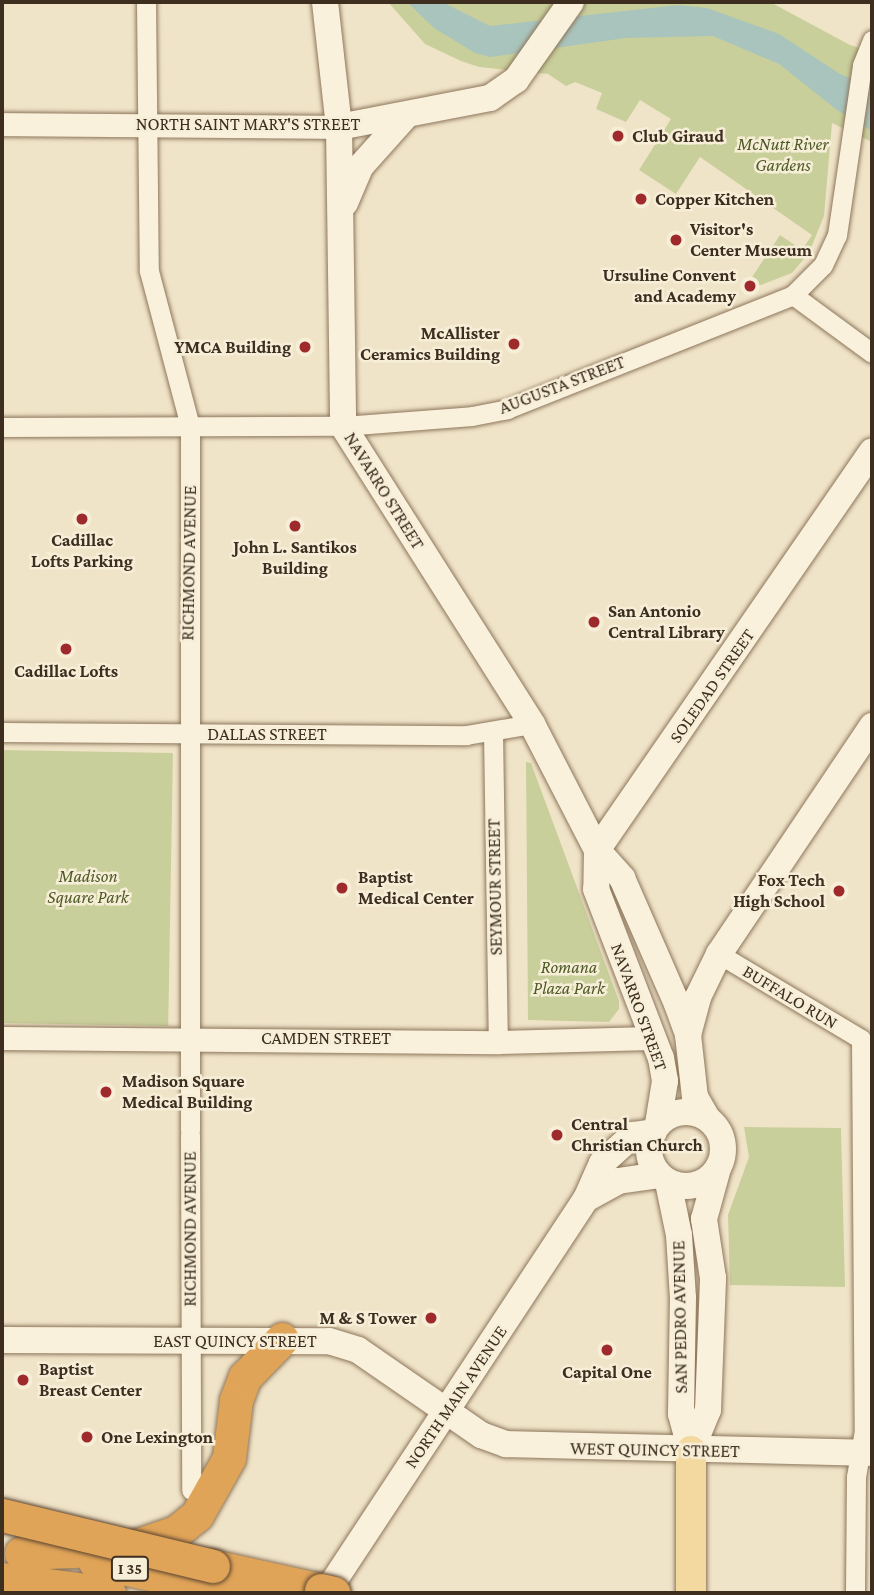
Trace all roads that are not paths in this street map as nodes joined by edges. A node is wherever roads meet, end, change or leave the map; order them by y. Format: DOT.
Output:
graph roads {
  1 [pos="146,2"];
  2 [pos="325,2"];
  3 [pos="571,2"];
  4 [pos="872,40"];
  5 [pos="404,118"];
  6 [pos="2,124"];
  7 [pos="144,125"];
  8 [pos="340,127"];
  9 [pos="341,215"];
  10 [pos="793,295"];
  11 [pos="872,353"];
  12 [pos="190,426"];
  13 [pos="343,426"];
  14 [pos="2,427"];
  15 [pos="872,452"];
  16 [pos="532,724"];
  17 [pos="872,726"];
  18 [pos="2,732"];
  19 [pos="493,732"];
  20 [pos="187,734"];
  21 [pos="597,850"];
  22 [pos="719,954"];
  23 [pos="688,1035"];
  24 [pos="189,1037"];
  25 [pos="2,1038"];
  26 [pos="651,1038"];
  27 [pos="498,1042"];
  28 [pos="707,1118"];
  29 [pos="656,1128"];
  30 [pos="718,1168"];
  31 [pos="664,1179"];
  32 [pos="586,1199"];
  33 [pos="282,1339"];
  34 [pos="2,1340"];
  35 [pos="191,1341"];
  36 [pos="447,1412"];
  37 [pos="691,1451"];
  38 [pos="866,1452"];
  39 [pos="191,1490"];
  40 [pos="2,1515"];
  41 [pos="6,1554"];
  42 [pos="213,1566"];
  43 [pos="328,1591"];
  44 [pos="109,1593"];
  45 [pos="238,1593"];
  46 [pos="691,1593"];
  47 [pos="855,1593"];
  1 -- 7 [label="street, RICHMOND AVENUE"];
  2 -- 8 [label="main road, NAVARRO STREET"];
  3 -- 5 [label="main road, NORTH SAINT MARY'S STREET"];
  4 -- 10 [label="street, AUGUSTA STREET"];
  5 -- 8 [label="main road, NORTH SAINT MARY'S STREET"];
  5 -- 9 [label="main road"];
  6 -- 7 [label="street, NORTH SAINT MARY'S STREET"];
  7 -- 8 [label="street, NORTH SAINT MARY'S STREET"];
  7 -- 12 [label="street, RICHMOND AVENUE"];
  8 -- 9 [label="main road, NAVARRO STREET"];
  9 -- 13 [label="main road, NAVARRO STREET"];
  10 -- 11 [label="street"];
  10 -- 13 [label="street, AUGUSTA STREET"];
  12 -- 13 [label="street, AUGUSTA STREET"];
  12 -- 14 [label="street, AUGUSTA STREET"];
  12 -- 20 [label="street, RICHMOND AVENUE"];
  13 -- 16 [label="main road, NAVARRO STREET"];
  15 -- 21 [label="main road, SOLEDAD STREET"];
  16 -- 19 [label="street, DALLAS STREET"];
  16 -- 21 [label="main road, NAVARRO STREET"];
  17 -- 22 [label="main road"];
  18 -- 20 [label="street, DALLAS STREET"];
  19 -- 20 [label="street, DALLAS STREET"];
  19 -- 27 [label="street, SEYMOUR STREET"];
  20 -- 24 [label="street, RICHMOND AVENUE"];
  21 -- 23 [label="main road, NAVARRO STREET"];
  21 -- 26 [label="main road, NAVARRO STREET"];
  22 -- 23 [label="main road"];
  22 -- 38 [label="street, BUFFALO RUN"];
  23 -- 28 [label="main road, NAVARRO STREET"];
  24 -- 25 [label="street, CAMDEN STREET"];
  24 -- 27 [label="street, CAMDEN STREET"];
  24 -- 35 [label="street, RICHMOND AVENUE"];
  26 -- 27 [label="street, CAMDEN STREET"];
  26 -- 29 [label="main road, NAVARRO STREET"];
  28 -- 29 [label="main road"];
  28 -- 30 [label="main road"];
  29 -- 31 [label="main road"];
  29 -- 32 [label="main road, NORTH MAIN AVENUE"];
  30 -- 31 [label="main road"];
  30 -- 37 [label="main road, SAN PEDRO AVENUE"];
  31 -- 32 [label="main road, NORTH MAIN AVENUE"];
  31 -- 37 [label="main road, SAN PEDRO AVENUE"];
  32 -- 36 [label="main road, NORTH MAIN AVENUE"];
  33 -- 35 [label="main road, EAST QUINCY STREET"];
  33 -- 36 [label="main road, EAST QUINCY STREET"];
  33 -- 41 [label="highway"];
  34 -- 35 [label="main road, EAST QUINCY STREET"];
  35 -- 39 [label="street, RICHMOND AVENUE"];
  36 -- 37 [label="main road, WEST QUINCY STREET"];
  36 -- 43 [label="main road, NORTH MAIN AVENUE"];
  37 -- 38 [label="main road, WEST QUINCY STREET"];
  37 -- 46 [label="main road, SAN PEDRO AVENUE"];
  38 -- 47 [label="street"];
  40 -- 42 [label="highway, bridge"];
  41 -- 42 [label="highway, I 35, bridge"];
  41 -- 44 [label="highway, I 35"];
  41 -- 45 [label="highway, I 35"];
  42 -- 43 [label="highway, I 35"];
}
